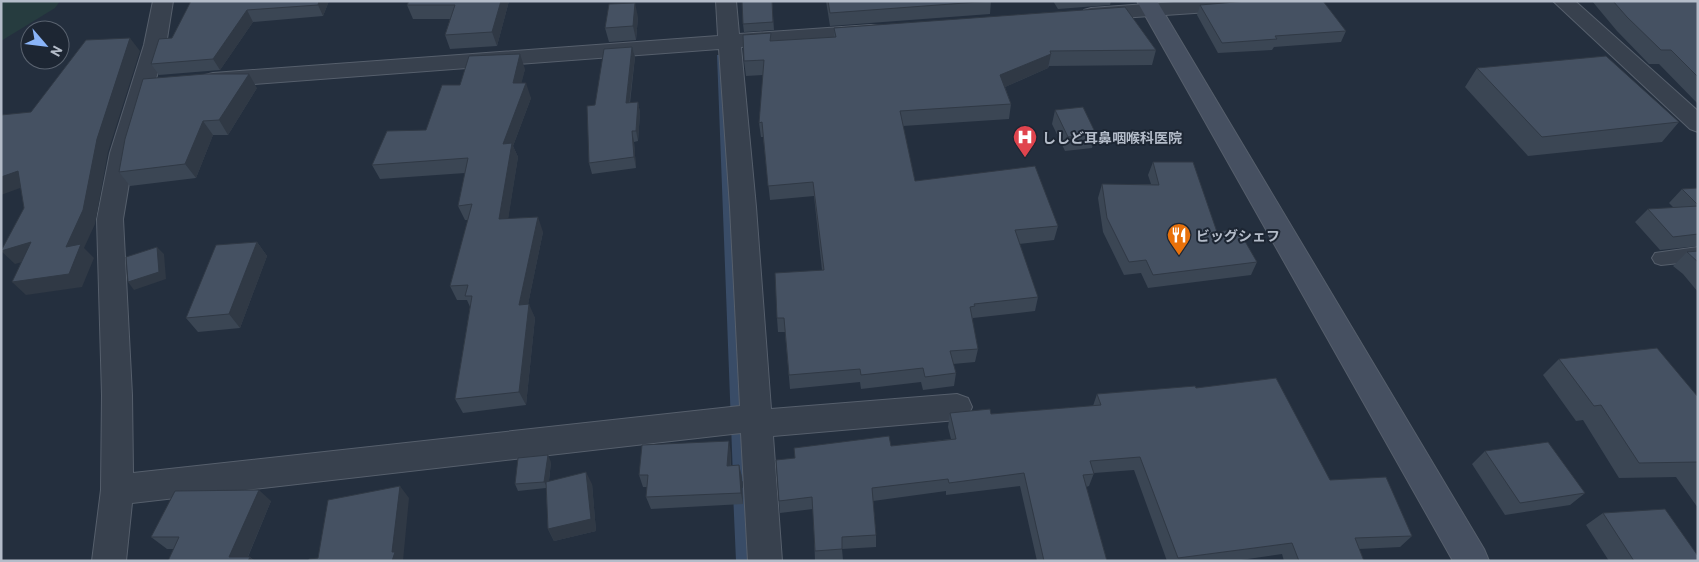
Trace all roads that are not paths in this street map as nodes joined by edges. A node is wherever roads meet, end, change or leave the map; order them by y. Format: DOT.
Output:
graph roads {
  1 [pos="163,1"];
  2 [pos="726,1"];
  3 [pos="1284,1"];
  4 [pos="1563,1"];
  5 [pos="1150,6"];
  6 [pos="1067,16"];
  7 [pos="890,30"];
  8 [pos="729,41"];
  9 [pos="192,82"];
  10 [pos="1698,124"];
  11 [pos="1698,254"];
  12 [pos="1661,258"];
  13 [pos="957,407"];
  14 [pos="756,423"];
  15 [pos="117,490"];
  16 [pos="109,561"];
  17 [pos="764,561"];
  18 [pos="1472,561"];
  1 -- 15 [label="street"];
  2 -- 8 [label="street"];
  3 -- 5 [label="street"];
  4 -- 10 [label="street"];
  5 -- 6 [label="street"];
  5 -- 18 [label="street"];
  7 -- 8 [label="street"];
  8 -- 9 [label="street"];
  8 -- 14 [label="street"];
  11 -- 12 [label="lane"];
  13 -- 14 [label="street"];
  14 -- 15 [label="street"];
  14 -- 17 [label="street"];
  15 -- 16 [label="street"];
}
